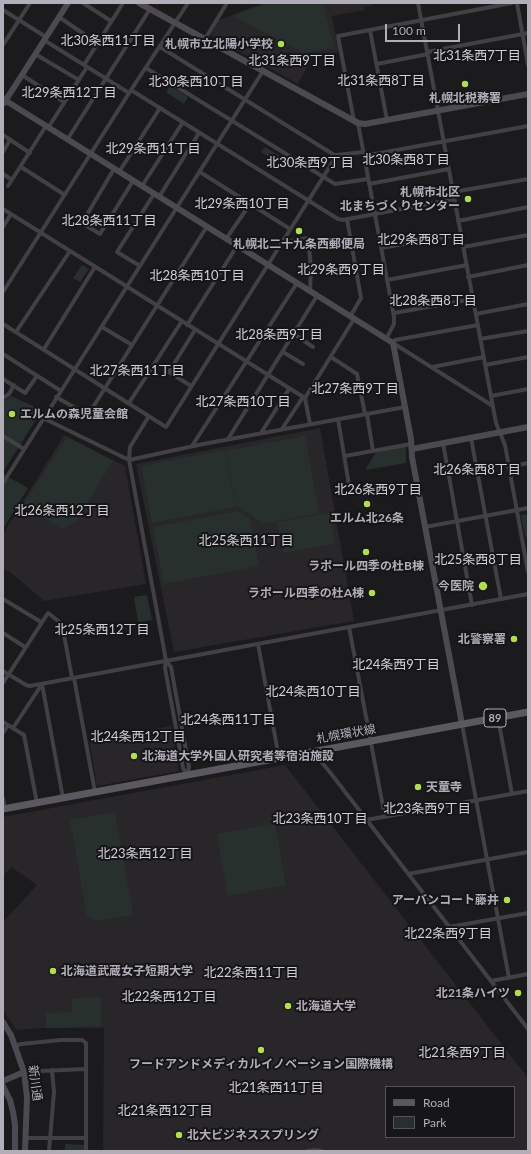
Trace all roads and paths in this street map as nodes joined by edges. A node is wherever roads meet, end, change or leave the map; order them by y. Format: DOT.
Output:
graph roads {
  1 [pos="30,3"];
  2 [pos="68,3"];
  3 [pos="83,3"];
  4 [pos="123,3"];
  5 [pos="139,3"];
  6 [pos="188,3"];
  7 [pos="227,3"];
  8 [pos="418,3"];
  9 [pos="482,3"];
  10 [pos="512,3"];
  11 [pos="516,3"];
  12 [pos="483,8"];
  13 [pos="150,9"];
  14 [pos="3,10"];
  15 [pos="59,17"];
  16 [pos="19,20"];
  17 [pos="422,20"];
  18 [pos="111,21"];
  19 [pos="175,23"];
  20 [pos="370,30"];
  21 [pos="528,33"];
  22 [pos="522,34"];
  23 [pos="45,38"];
  24 [pos="205,39"];
  25 [pos="97,43"];
  26 [pos="3,45"];
  27 [pos="160,47"];
  28 [pos="427,53"];
  29 [pos="35,54"];
  30 [pos="377,64"];
  31 [pos="528,64"];
  32 [pos="86,66"];
  33 [pos="146,68"];
  34 [pos="263,71"];
  35 [pos="22,75"];
  36 [pos="106,79"];
  37 [pos="79,80"];
  38 [pos="130,92"];
  39 [pos="528,94"];
  40 [pos="245,100"];
  41 [pos="4,101"];
  42 [pos="64,102"];
  43 [pos="160,108"];
  44 [pos="438,110"];
  45 [pos="387,120"];
  46 [pos="232,121"];
  47 [pos="183,122"];
  48 [pos="356,123"];
  49 [pos="528,126"];
  50 [pos="47,127"];
  51 [pos="199,133"];
  52 [pos="3,135"];
  53 [pos="10,140"];
  54 [pos="67,140"];
  55 [pos="444,141"];
  56 [pos="217,144"];
  57 [pos="3,152"];
  58 [pos="30,153"];
  59 [pos="364,154"];
  60 [pos="91,155"];
  61 [pos="336,156"];
  62 [pos="21,167"];
  63 [pos="449,169"];
  64 [pos="116,171"];
  65 [pos="200,172"];
  66 [pos="3,174"];
  67 [pos="322,177"];
  68 [pos="528,179"];
  69 [pos="12,180"];
  70 [pos="133,181"];
  71 [pos="369,182"];
  72 [pos="8,186"];
  73 [pos="142,186"];
  74 [pos="453,192"];
  75 [pos="65,195"];
  76 [pos="156,195"];
  77 [pos="454,199"];
  78 [pos="308,201"];
  79 [pos="250,204"];
  80 [pos="528,207"];
  81 [pos="177,208"];
  82 [pos="3,209"];
  83 [pos="11,214"];
  84 [pos="375,214"];
  85 [pos="347,219"];
  86 [pos="458,221"];
  87 [pos="3,227"];
  88 [pos="206,228"];
  89 [pos="290,229"];
  90 [pos="41,233"];
  91 [pos="461,234"];
  92 [pos="528,235"];
  93 [pos="226,239"];
  94 [pos="281,243"];
  95 [pos="237,246"];
  96 [pos="463,247"];
  97 [pos="381,248"];
  98 [pos="70,251"];
  99 [pos="267,265"];
  100 [pos="467,265"];
  101 [pos="140,266"];
  102 [pos="528,266"];
  103 [pos="95,267"];
  104 [pos="468,277"];
  105 [pos="387,280"];
  106 [pos="297,284"];
  107 [pos="127,287"];
  108 [pos="3,292"];
  109 [pos="310,292"];
  110 [pos="317,296"];
  111 [pos="473,299"];
  112 [pos="528,304"];
  113 [pos="158,306"];
  114 [pos="394,313"];
  115 [pos="476,314"];
  116 [pos="352,318"];
  117 [pos="182,321"];
  118 [pos="3,324"];
  119 [pos="188,325"];
  120 [pos="478,325"];
  121 [pos="102,327"];
  122 [pos="195,330"];
  123 [pos="528,331"];
  124 [pos="16,332"];
  125 [pos="294,334"];
  126 [pos="386,339"];
  127 [pos="480,339"];
  128 [pos="393,343"];
  129 [pos="218,344"];
  130 [pos="132,346"];
  131 [pos="313,347"];
  132 [pos="44,349"];
  133 [pos="283,352"];
  134 [pos="3,354"];
  135 [pos="330,357"];
  136 [pos="484,357"];
  137 [pos="528,357"];
  138 [pos="247,362"];
  139 [pos="303,364"];
  140 [pos="485,365"];
  141 [pos="432,368"];
  142 [pos="75,369"];
  143 [pos="37,376"];
  144 [pos="269,376"];
  145 [pos="3,379"];
  146 [pos="14,385"];
  147 [pos="191,386"];
  148 [pos="105,388"];
  149 [pos="289,389"];
  150 [pos="528,389"];
  151 [pos="61,391"];
  152 [pos="491,396"];
  153 [pos="56,397"];
  154 [pos="3,398"];
  155 [pos="304,398"];
  156 [pos="129,403"];
  157 [pos="493,406"];
  158 [pos="405,407"];
  159 [pos="366,414"];
  160 [pos="149,416"];
  161 [pos="43,418"];
  162 [pos="338,419"];
  163 [pos="310,424"];
  164 [pos="528,428"];
  165 [pos="282,429"];
  166 [pos="260,433"];
  167 [pos="500,433"];
  168 [pos="3,436"];
  169 [pos="470,438"];
  170 [pos="228,439"];
  171 [pos="443,443"];
  172 [pos="192,446"];
  173 [pos="412,446"];
  174 [pos="24,449"];
  175 [pos="373,451"];
  176 [pos="345,456"];
  177 [pos="129,460"];
  178 [pos="528,463"];
  179 [pos="508,467"];
  180 [pos="3,484"];
  181 [pos="349,485"];
  182 [pos="528,508"];
  183 [pos="516,510"];
  184 [pos="485,516"];
  185 [pos="456,521"];
  186 [pos="425,527"];
  187 [pos="526,552"];
  188 [pos="528,572"];
  189 [pos="528,594"];
  190 [pos="3,599"];
  191 [pos="501,599"];
  192 [pos="472,604"];
  193 [pos="440,610"];
  194 [pos="41,622"];
  195 [pos="349,627"];
  196 [pos="3,633"];
  197 [pos="258,644"];
  198 [pos="26,647"];
  199 [pos="166,661"];
  200 [pos="3,671"];
  201 [pos="8,675"];
  202 [pos="73,678"];
  203 [pos="3,683"];
  204 [pos="42,684"];
  205 [pos="528,712"];
  206 [pos="498,718"];
  207 [pos="3,722"];
  208 [pos="462,724"];
  209 [pos="8,725"];
  210 [pos="13,728"];
  211 [pos="3,733"];
  212 [pos="370,741"];
  213 [pos="316,751"];
  214 [pos="279,758"];
  215 [pos="187,775"];
  216 [pos="528,791"];
  217 [pos="95,792"];
  218 [pos="512,794"];
  219 [pos="3,798"];
  220 [pos="63,798"];
  221 [pos="476,800"];
  222 [pos="37,803"];
  223 [pos="4,809"];
  224 [pos="385,817"];
  225 [pos="366,820"];
  226 [pos="528,852"];
  227 [pos="487,860"];
  228 [pos="408,874"];
  229 [pos="528,913"];
  230 [pos="498,918"];
  231 [pos="449,927"];
  232 [pos="528,974"];
  233 [pos="509,978"];
  234 [pos="491,981"];
  235 [pos="3,1022"];
  236 [pos="528,1029"];
  237 [pos="15,1046"];
  238 [pos="86,1069"];
  239 [pos="52,1070"];
  240 [pos="25,1075"];
  241 [pos="3,1081"];
  242 [pos="3,1086"];
  243 [pos="26,1138"];
  244 [pos="50,1138"];
  245 [pos="85,1138"];
  246 [pos="15,1151"];
  247 [pos="25,1151"];
  248 [pos="49,1151"];
  249 [pos="86,1151"];
  250 [pos="307,1151"];
  251 [pos="322,1151"];
  1 -- 16 [label="street"];
  2 -- 15 [label="street"];
  3 -- 18 [label="street"];
  4 -- 18 [label="street"];
  5 -- 13 [label="street"];
  6 -- 19 [label="street"];
  7 -- 24 [label="street"];
  8 -- 17 [label="street"];
  9 -- 12 [label="street"];
  10 -- 12 [label="street"];
  11 -- 22 [label="street"];
  12 -- 17 [label="street"];
  13 -- 19 [label="street"];
  13 -- 36 [label="street"];
  14 -- 16 [label="street"];
  15 -- 23 [label="street"];
  15 -- 25 [label="street"];
  16 -- 23 [label="street"];
  16 -- 26 [label="street"];
  17 -- 20 [label="street"];
  17 -- 28 [label="street"];
  18 -- 25 [label="street"];
  19 -- 24 [label="street"];
  19 -- 27 [label="street"];
  20 -- 30 [label="street"];
  20 -- 48 [label="street"];
  21 -- 22 [label="street"];
  22 -- 28 [label="street"];
  22 -- 31 [label="street"];
  23 -- 29 [label="street"];
  23 -- 32 [label="street"];
  24 -- 34 [label="street"];
  25 -- 32 [label="street"];
  27 -- 33 [label="street"];
  27 -- 40 [label="street"];
  28 -- 30 [label="street"];
  28 -- 44 [label="street"];
  29 -- 35 [label="street"];
  29 -- 37 [label="street"];
  30 -- 45 [label="street"];
  32 -- 36 [label="street"];
  32 -- 37 [label="street"];
  33 -- 38 [label="street"];
  33 -- 46 [label="street"];
  34 -- 40 [label="street"];
  34 -- 48 [label="street"];
  35 -- 41 [label="street"];
  35 -- 42 [label="street"];
  36 -- 38 [label="street"];
  36 -- 54 [label="street"];
  37 -- 42 [label="street"];
  38 -- 43 [label="street"];
  38 -- 60 [label="street"];
  39 -- 44 [label="street"];
  40 -- 46 [label="street"];
  40 -- 61 [label="street"];
  41 -- 50 [label="street"];
  42 -- 50 [label="street"];
  43 -- 47 [label="street"];
  43 -- 64 [label="street"];
  44 -- 45 [label="street"];
  44 -- 55 [label="street"];
  45 -- 48 [label="street"];
  46 -- 56 [label="street"];
  46 -- 67 [label="street"];
  47 -- 51 [label="street"];
  47 -- 73 [label="street"];
  48 -- 59 [label="street"];
  49 -- 55 [label="street"];
  50 -- 54 [label="street"];
  50 -- 58 [label="street"];
  51 -- 56 [label="street"];
  51 -- 76 [label="street"];
  52 -- 53 [label="street"];
  53 -- 57 [label="street"];
  53 -- 58 [label="street"];
  54 -- 60 [label="street"];
  55 -- 59 [label="street"];
  55 -- 63 [label="street"];
  56 -- 65 [label="street"];
  56 -- 78 [label="street"];
  58 -- 62 [label="street"];
  59 -- 61 [label="street"];
  59 -- 71 [label="street"];
  60 -- 64 [label="street"];
  60 -- 75 [label="street"];
  61 -- 67 [label="street"];
  62 -- 69 [label="street"];
  62 -- 75 [label="street"];
  63 -- 71 [label="street"];
  63 -- 74 [label="street"];
  64 -- 70 [label="street"];
  64 -- 70 [label="street"];
  65 -- 79 [label="street"];
  65 -- 81 [label="street"];
  66 -- 69 [label="street"];
  67 -- 71 [label="street"];
  67 -- 78 [label="street"];
  68 -- 74 [label="street"];
  69 -- 72 [label="street"];
  70 -- 73 [label="street"];
  71 -- 84 [label="street"];
  73 -- 76 [label="street"];
  74 -- 77 [label="street"];
  75 -- 90 [label="street"];
  76 -- 81 [label="street"];
  76 -- 101 [label="street"];
  77 -- 84 [label="street"];
  77 -- 86 [label="street"];
  78 -- 85 [label="street"];
  78 -- 89 [label="street"];
  79 -- 89 [label="street"];
  79 -- 93 [label="street"];
  80 -- 86 [label="street"];
  81 -- 88 [label="street"];
  81 -- 101 [label="street"];
  82 -- 83 [label="street"];
  83 -- 87 [label="street"];
  83 -- 90 [label="street"];
  84 -- 85 [label="street"];
  84 -- 97 [label="street"];
  85 -- 116 [label="street"];
  86 -- 91 [label="street"];
  88 -- 93 [label="street"];
  88 -- 113 [label="street"];
  89 -- 94 [label="street"];
  90 -- 98 [label="street"];
  90 -- 108 [label="street"];
  91 -- 96 [label="street"];
  91 -- 97 [label="street"];
  92 -- 96 [label="street"];
  93 -- 95 [label="street"];
  94 -- 99 [label="street"];
  94 -- 109 [label="street"];
  95 -- 99 [label="street"];
  95 -- 119 [label="street"];
  96 -- 100 [label="street"];
  97 -- 105 [label="street"];
  98 -- 103 [label="street"];
  98 -- 124 [label="street"];
  99 -- 106 [label="street"];
  99 -- 129 [label="street"];
  100 -- 104 [label="street"];
  100 -- 105 [label="street"];
  101 -- 107 [label="street"];
  102 -- 104 [label="street"];
  103 -- 107 [label="street"];
  103 -- 132 [label="street"];
  104 -- 111 [label="street"];
  105 -- 114 [label="street"];
  106 -- 109 [label="street"];
  106 -- 138 [label="street"];
  107 -- 113 [label="street"];
  107 -- 121 [label="street"];
  109 -- 110 [label="street"];
  110 -- 116 [label="street"];
  110 -- 125 [label="street"];
  111 -- 114 [label="street"];
  111 -- 115 [label="street"];
  112 -- 115 [label="street"];
  113 -- 117 [label="street"];
  113 -- 130 [label="street"];
  114 -- 126 [label="street"];
  115 -- 120 [label="street"];
  116 -- 126 [label="street"];
  116 -- 135 [label="street"];
  117 -- 119 [label="street"];
  117 -- 156 [label="street"];
  118 -- 124 [label="street"];
  119 -- 122 [label="street"];
  120 -- 127 [label="street"];
  120 -- 128 [label="street"];
  121 -- 130 [label="street"];
  121 -- 142 [label="street"];
  122 -- 129 [label="street"];
  122 -- 147 [label="street"];
  123 -- 127 [label="street"];
  124 -- 132 [label="street"];
  125 -- 131 [label="street"];
  125 -- 133 [label="street"];
  126 -- 128 [label="street"];
  127 -- 136 [label="street"];
  128 -- 141 [label="street"];
  128 -- 158 [label="street"];
  129 -- 138 [label="street"];
  129 -- 147 [label="street"];
  130 -- 148 [label="street"];
  132 -- 142 [label="street"];
  133 -- 139 [label="street"];
  133 -- 144 [label="street"];
  134 -- 143 [label="street"];
  135 -- 155 [label="street"];
  135 -- 159 [label="street"];
  136 -- 140 [label="street"];
  136 -- 141 [label="street"];
  137 -- 140 [label="street"];
  138 -- 144 [label="street"];
  138 -- 172 [label="street"];
  140 -- 152 [label="street"];
  141 -- 157 [label="street"];
  142 -- 148 [label="street"];
  142 -- 151 [label="street"];
  143 -- 146 [label="street"];
  143 -- 151 [label="street"];
  144 -- 149 [label="street"];
  144 -- 170 [label="street"];
  145 -- 146 [label="street"];
  146 -- 154 [label="street"];
  147 -- 160 [label="street"];
  148 -- 153 [label="street"];
  148 -- 156 [label="street"];
  149 -- 155 [label="street"];
  149 -- 166 [label="street"];
  150 -- 152 [label="street"];
  151 -- 153 [label="street"];
  152 -- 157 [label="street"];
  153 -- 161 [label="street"];
  155 -- 163 [label="street"];
  155 -- 165 [label="street"];
  156 -- 160 [label="street"];
  157 -- 167 [label="street"];
  158 -- 159 [label="street"];
  158 -- 173 [label="street"];
  159 -- 162 [label="street"];
  159 -- 175 [label="street"];
  160 -- 177 [label="street"];
  161 -- 174 [label="street"];
  161 -- 177 [label="street"];
  162 -- 163 [label="street"];
  162 -- 176 [label="street"];
  163 -- 165 [label="street"];
  164 -- 167 [label="street"];
  165 -- 166 [label="street"];
  166 -- 170 [label="street"];
  167 -- 169 [label="street"];
  167 -- 179 [label="street"];
  168 -- 174 [label="street"];
  169 -- 171 [label="street"];
  169 -- 184 [label="street"];
  170 -- 172 [label="street"];
  171 -- 173 [label="street"];
  171 -- 185 [label="street"];
  172 -- 177 [label="street"];
  173 -- 175 [label="street"];
  173 -- 186 [label="street"];
  174 -- 180 [label="street"];
  175 -- 176 [label="street"];
  176 -- 181 [label="street"];
  177 -- 199 [label="street"];
  178 -- 179 [label="street"];
  179 -- 183 [label="street"];
  182 -- 183 [label="street"];
  183 -- 184 [label="street"];
  183 -- 187 [label="street"];
  184 -- 185 [label="street"];
  184 -- 191 [label="street"];
  185 -- 186 [label="street"];
  185 -- 192 [label="street"];
  186 -- 193 [label="street"];
  187 -- 188 [label="street"];
  189 -- 191 [label="street"];
  190 -- 194 [label="street"];
  191 -- 192 [label="street"];
  192 -- 193 [label="street"];
  193 -- 195 [label="street"];
  193 -- 208 [label="street"];
  194 -- 198 [label="street"];
  194 -- 202 [label="street"];
  195 -- 197 [label="street"];
  195 -- 212 [label="street"];
  196 -- 198 [label="street"];
  197 -- 199 [label="street"];
  197 -- 214 [label="street"];
  198 -- 201 [label="street"];
  199 -- 202 [label="street"];
  199 -- 215 [label="street"];
  200 -- 201 [label="street"];
  201 -- 203 [label="street"];
  201 -- 204 [label="street"];
  202 -- 204 [label="street"];
  202 -- 217 [label="street"];
  204 -- 210 [label="street"];
  204 -- 220 [label="street"];
  205 -- 206 [label="main road, 札幌環状線 / 89"];
  206 -- 208 [label="main road, 札幌環状線 / 89"];
  206 -- 218 [label="street"];
  207 -- 209 [label="street"];
  208 -- 212 [label="main road, 札幌環状線 / 89"];
  208 -- 221 [label="street"];
  209 -- 210 [label="street"];
  209 -- 211 [label="street"];
  210 -- 222 [label="street"];
  212 -- 213 [label="main road, 札幌環状線 / 89"];
  212 -- 224 [label="street"];
  213 -- 214 [label="main road, 札幌環状線 / 89"];
  213 -- 225 [label="street"];
  214 -- 215 [label="main road, 札幌環状線 / 89"];
  215 -- 217 [label="main road, 札幌環状線 / 89"];
  216 -- 218 [label="street"];
  217 -- 220 [label="main road, 札幌環状線 / 89"];
  218 -- 221 [label="street"];
  219 -- 223 [label="street"];
  220 -- 222 [label="main road, 札幌環状線 / 89"];
  221 -- 224 [label="street"];
  221 -- 227 [label="street"];
  222 -- 223 [label="main road, 札幌環状線 / 89"];
  224 -- 225 [label="street"];
  225 -- 228 [label="street"];
  226 -- 227 [label="street"];
  227 -- 228 [label="street"];
  227 -- 230 [label="street"];
  228 -- 231 [label="street"];
  229 -- 230 [label="street"];
  230 -- 231 [label="street"];
  230 -- 233 [label="street"];
  231 -- 234 [label="street"];
  232 -- 233 [label="street"];
  233 -- 234 [label="street"];
  234 -- 236 [label="street"];
  235 -- 237 [label="street, 新川通"];
  237 -- 238 [label="street"];
  237 -- 240 [label="street, 新川通"];
  238 -- 239 [label="street"];
  238 -- 245 [label="street"];
  239 -- 240 [label="street"];
  239 -- 244 [label="street"];
  240 -- 241 [label="street"];
  240 -- 243 [label="street, 新川通"];
  242 -- 246 [label="street"];
  243 -- 244 [label="street"];
  243 -- 247 [label="street, 新川通"];
  244 -- 245 [label="street"];
  244 -- 248 [label="street"];
  245 -- 249 [label="street"];
  250 -- 251 [label="street"];
}
